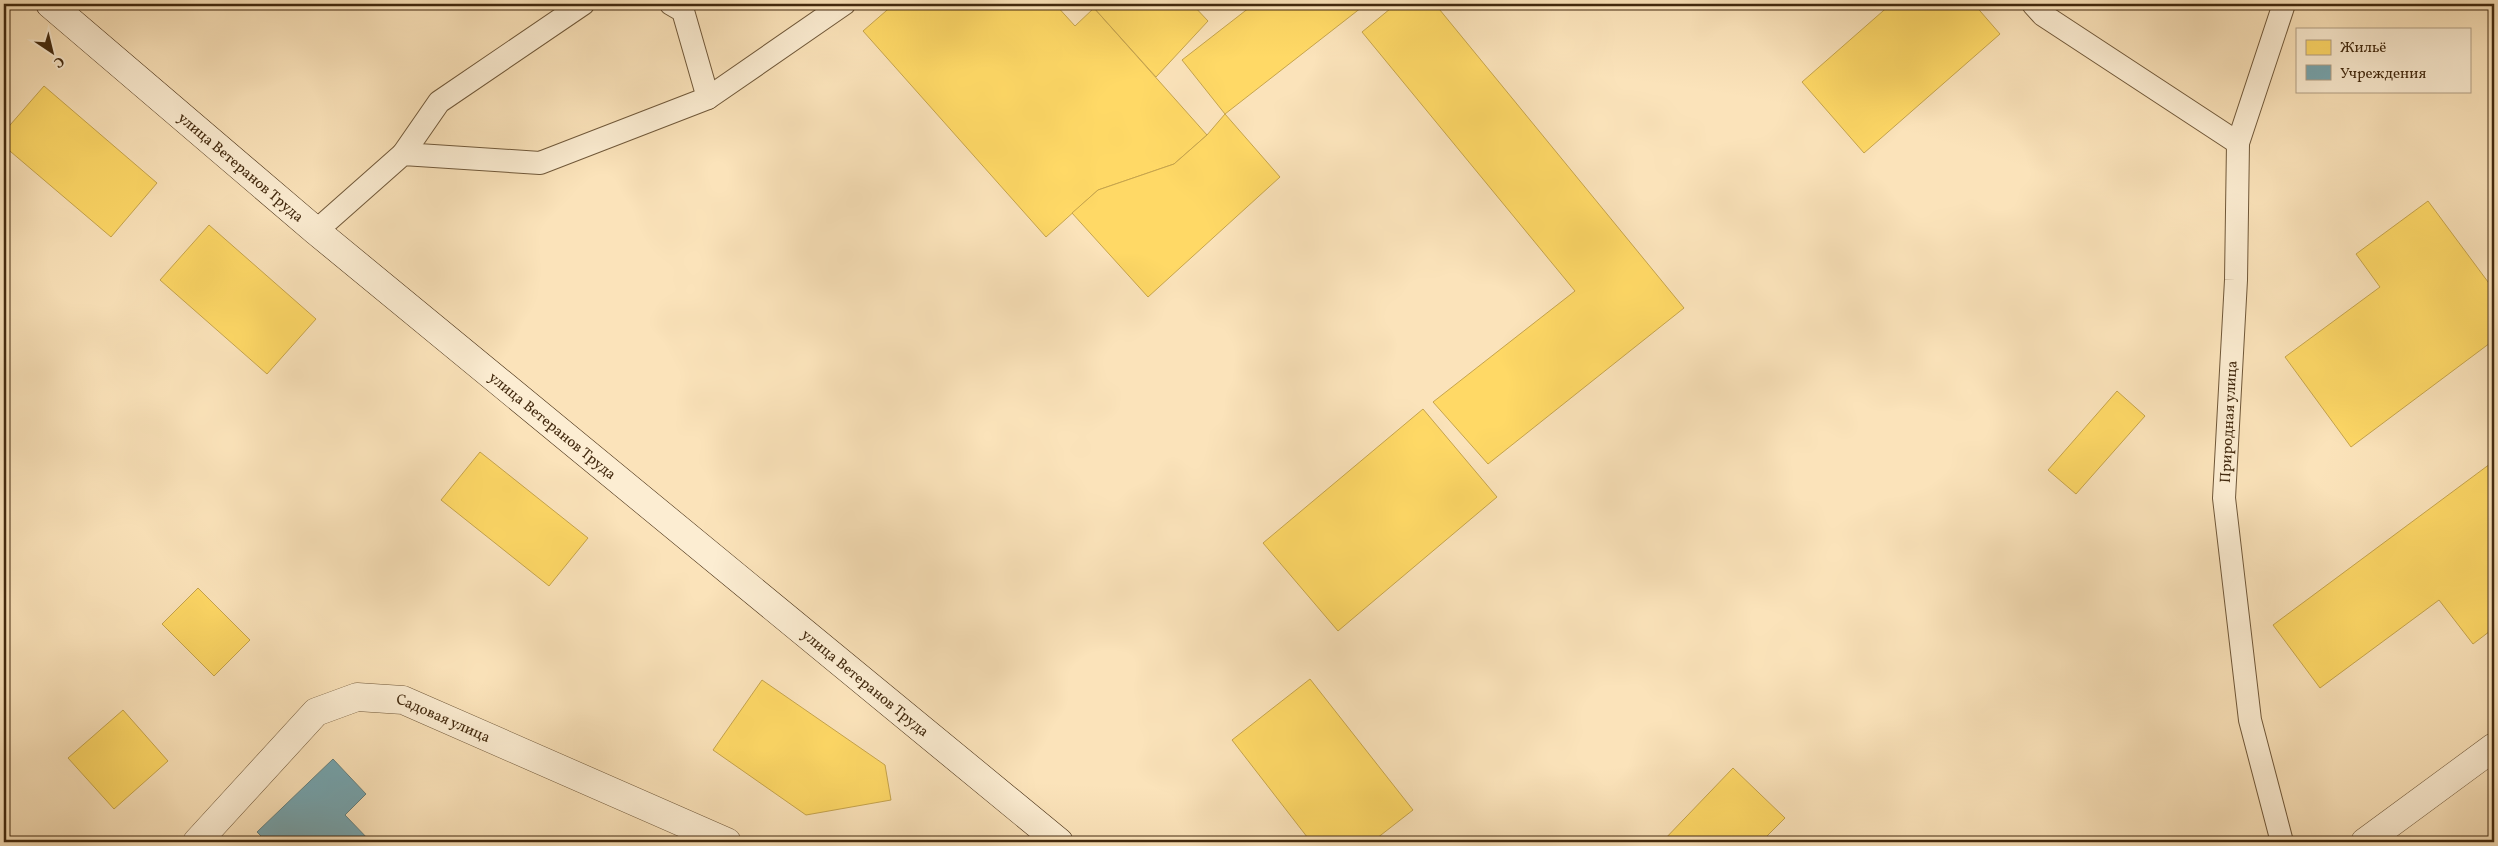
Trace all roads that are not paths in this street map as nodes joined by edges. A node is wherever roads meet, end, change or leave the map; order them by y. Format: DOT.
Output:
graph roads {
  1 [pos="50,4"];
  2 [pos="583,4"];
  3 [pos="671,4"];
  4 [pos="844,4"];
  5 [pos="2033,4"];
  6 [pos="2284,4"];
  7 [pos="708,98"];
  8 [pos="2238,143"];
  9 [pos="403,154"];
  10 [pos="316,232"];
  11 [pos="2494,747"];
  12 [pos="197,842"];
  13 [pos="727,842"];
  14 [pos="1059,842"];
  15 [pos="2282,842"];
  16 [pos="2365,842"];
  1 -- 10 [label="street, улица Ветеранов Труда"];
  2 -- 9 [label="lane"];
  3 -- 7 [label="lane"];
  4 -- 7 [label="lane"];
  5 -- 8 [label="lane"];
  6 -- 8 [label="lane, Природная улица"];
  7 -- 9 [label="lane"];
  8 -- 15 [label="lane, Природная улица"];
  9 -- 10 [label="lane"];
  10 -- 14 [label="street, улица Ветеранов Труда"];
  11 -- 16 [label="street"];
  12 -- 13 [label="street, Садовая улица"];
}
